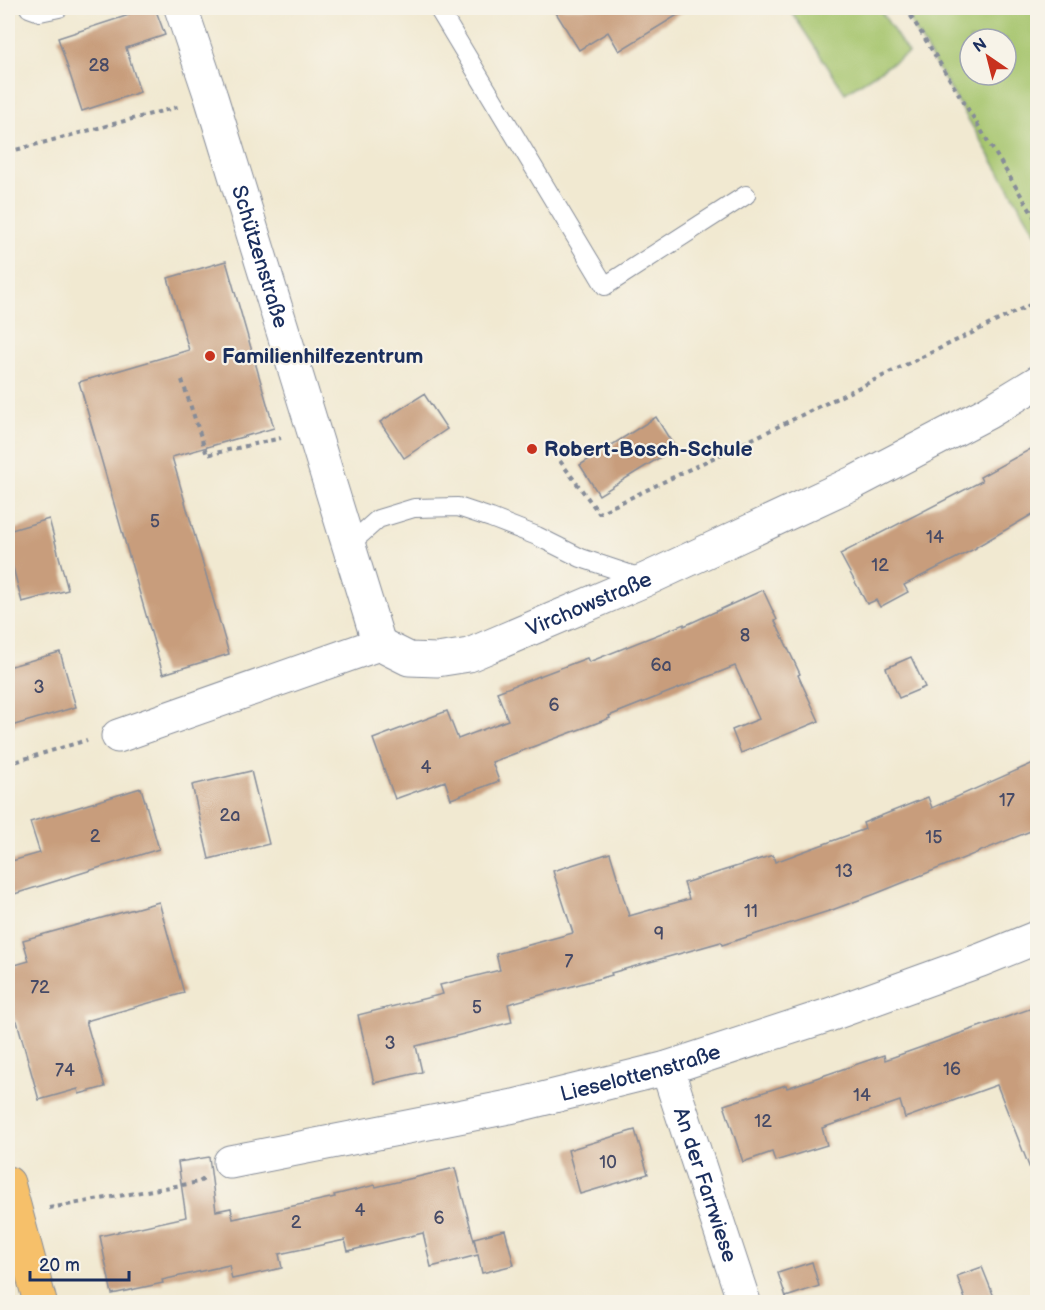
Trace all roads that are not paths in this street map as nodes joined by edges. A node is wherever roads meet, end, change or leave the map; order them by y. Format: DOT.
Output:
graph roads {
  1 [pos="29,8"];
  2 [pos="59,8"];
  3 [pos="181,8"];
  4 [pos="438,8"];
  5 [pos="746,195"];
  6 [pos="1038,382"];
  7 [pos="349,546"];
  8 [pos="645,580"];
  9 [pos="379,644"];
  10 [pos="118,736"];
  11 [pos="1038,937"];
  12 [pos="667,1068"];
  13 [pos="230,1162"];
  14 [pos="8,1183"];
  15 [pos="40,1302"];
  16 [pos="744,1302"];
  1 -- 2 [label="lane"];
  3 -- 7 [label="street, Schützenstraße"];
  4 -- 5 [label="lane"];
  6 -- 8 [label="street, Virchowstraße"];
  7 -- 8 [label="lane"];
  7 -- 9 [label="street, Schützenstraße"];
  8 -- 9 [label="street, Virchowstraße"];
  9 -- 10 [label="street"];
  11 -- 12 [label="street, Lieselottenstraße"];
  12 -- 13 [label="street, Lieselottenstraße"];
  12 -- 16 [label="street, An der Farrwiese"];
  14 -- 15 [label="main road"];
}
